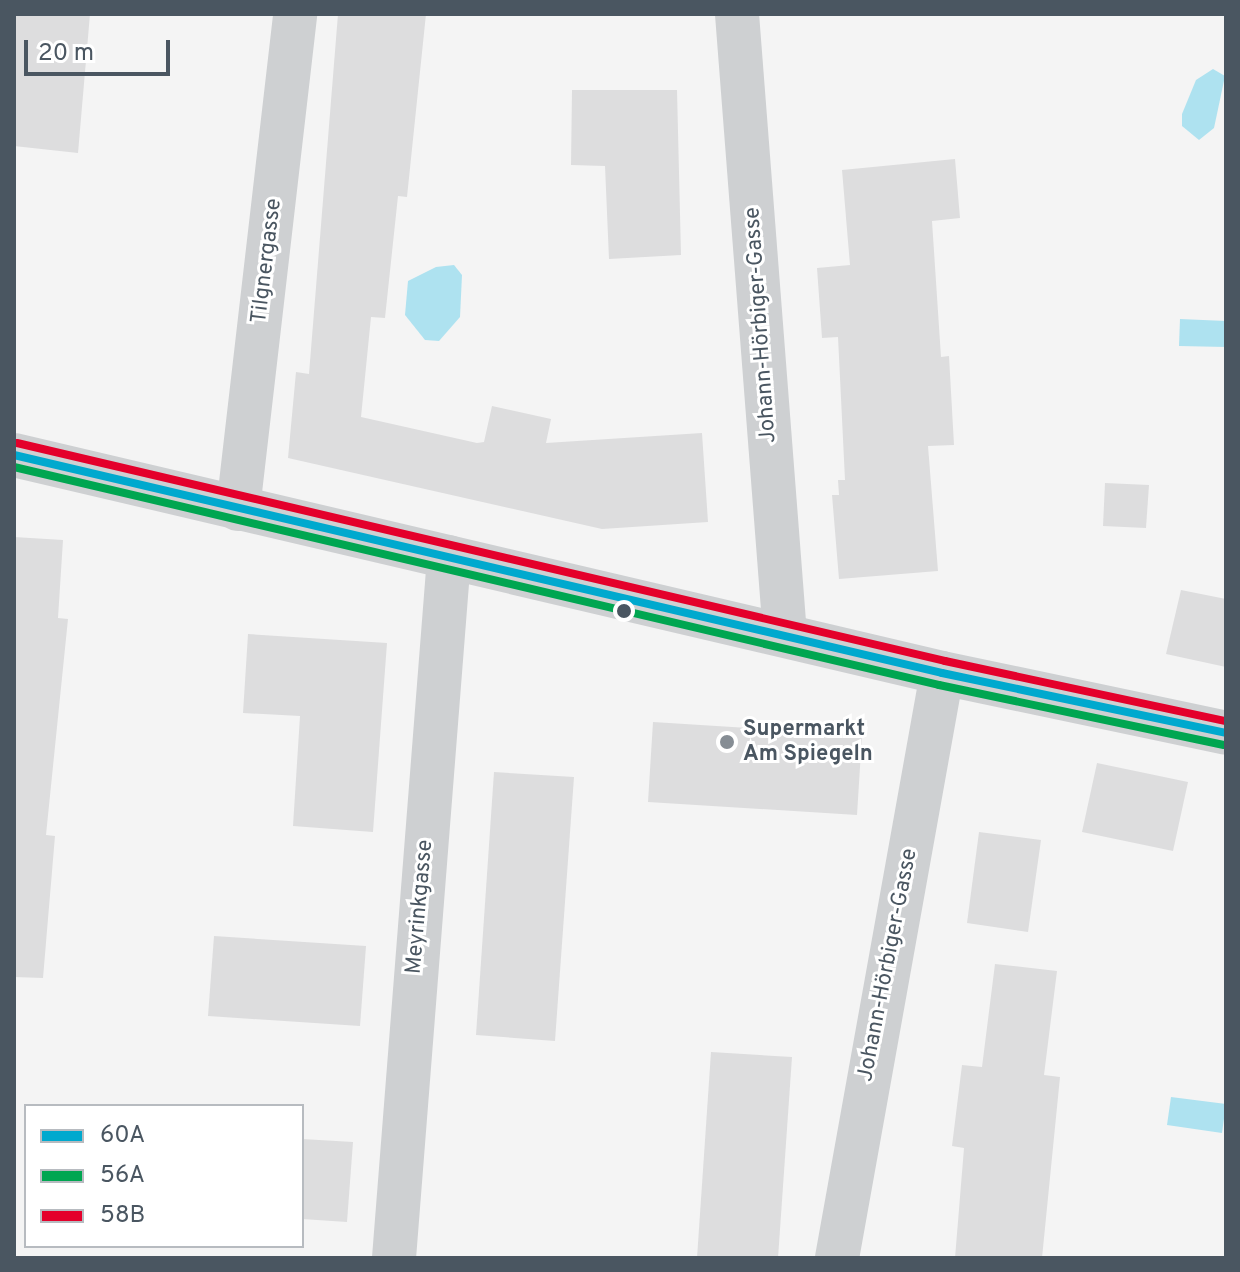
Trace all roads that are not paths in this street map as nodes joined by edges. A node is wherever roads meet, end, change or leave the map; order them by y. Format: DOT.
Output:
graph roads {
  1 [pos="295,14"];
  2 [pos="737,14"];
  3 [pos="14,455"];
  4 [pos="238,509"];
  5 [pos="449,557"];
  6 [pos="785,635"];
  7 [pos="942,673"];
  8 [pos="1226,733"];
  9 [pos="394,1258"];
  10 [pos="837,1258"];
  1 -- 4 [label="street, Tilgnergasse"];
  2 -- 6 [label="street, Johann-Hörbiger-Gasse"];
  3 -- 4 [label="street"];
  4 -- 5 [label="street"];
  5 -- 6 [label="street"];
  5 -- 9 [label="street, Meyrinkgasse"];
  6 -- 7 [label="street"];
  7 -- 8 [label="street"];
  7 -- 10 [label="street, Johann-Hörbiger-Gasse"];
}
